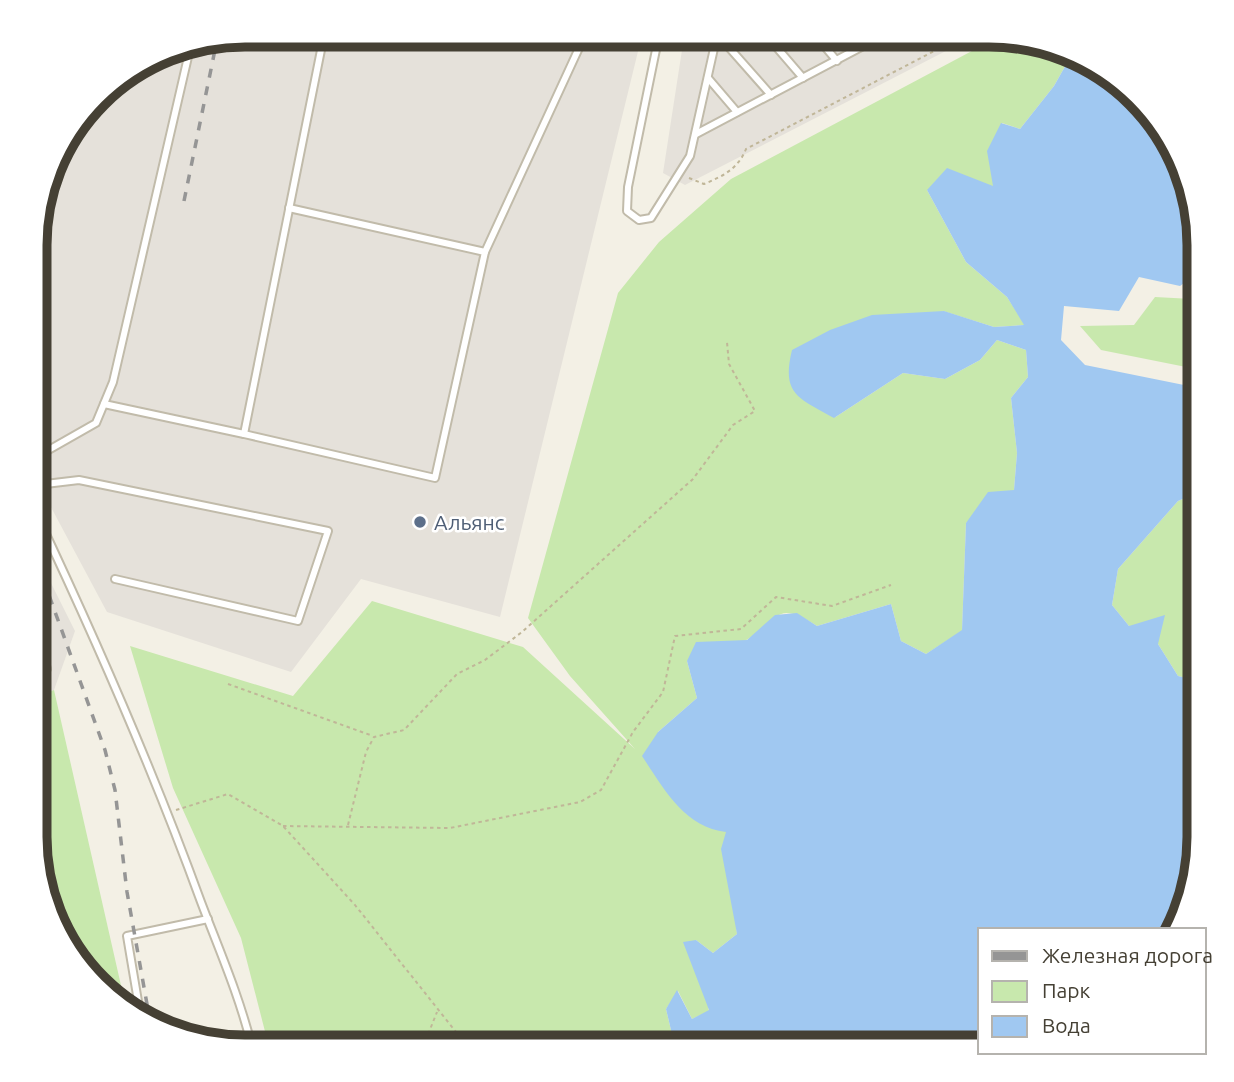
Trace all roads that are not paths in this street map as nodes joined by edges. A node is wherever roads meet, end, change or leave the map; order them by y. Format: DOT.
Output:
graph roads {
  1 [pos="322,47"];
  2 [pos="579,47"];
  3 [pos="656,48"];
  4 [pos="714,48"];
  5 [pos="728,48"];
  6 [pos="777,48"];
  7 [pos="826,48"];
  8 [pos="861,48"];
  9 [pos="188,56"];
  10 [pos="837,61"];
  11 [pos="708,78"];
  12 [pos="803,78"];
  13 [pos="771,95"];
  14 [pos="737,112"];
  15 [pos="695,134"];
  16 [pos="289,208"];
  17 [pos="485,252"];
  18 [pos="104,404"];
  19 [pos="244,433"];
  20 [pos="47,451"];
  21 [pos="47,484"];
  22 [pos="47,537"];
  23 [pos="115,579"];
  24 [pos="208,919"];
  25 [pos="138,1003"];
  26 [pos="249,1035"];
  1 -- 16 [label="lane"];
  2 -- 17 [label="lane"];
  3 -- 15 [label="lane"];
  4 -- 11 [label="lane"];
  5 -- 13 [label="lane"];
  6 -- 12 [label="lane"];
  7 -- 10 [label="lane"];
  8 -- 10 [label="lane"];
  9 -- 18 [label="lane"];
  10 -- 12 [label="lane"];
  11 -- 14 [label="lane"];
  11 -- 15 [label="lane"];
  12 -- 13 [label="lane"];
  13 -- 14 [label="lane"];
  14 -- 15 [label="lane"];
  16 -- 17 [label="lane"];
  16 -- 19 [label="lane"];
  17 -- 19 [label="lane"];
  18 -- 19 [label="lane"];
  18 -- 20 [label="lane"];
  21 -- 23 [label="lane"];
  22 -- 24 [label="lane"];
  24 -- 25 [label="lane"];
  24 -- 26 [label="lane"];
}
